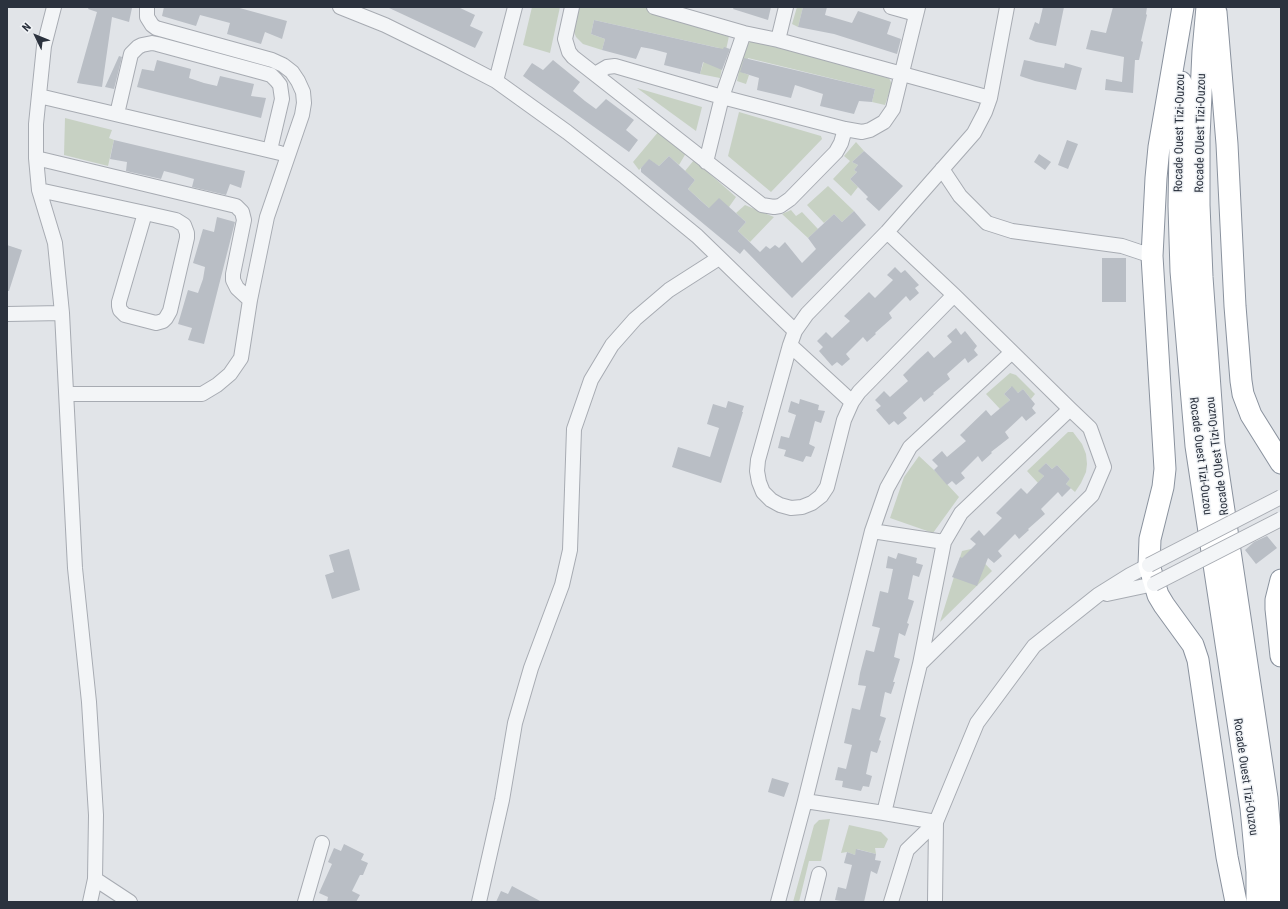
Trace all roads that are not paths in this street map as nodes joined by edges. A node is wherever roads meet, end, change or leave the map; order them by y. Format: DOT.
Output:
graph roads {
  1 [pos="54,7"];
  2 [pos="147,7"];
  3 [pos="340,7"];
  4 [pos="515,7"];
  5 [pos="572,7"];
  6 [pos="654,7"];
  7 [pos="786,7"];
  8 [pos="891,7"];
  9 [pos="1007,7"];
  10 [pos="1183,7"];
  11 [pos="1207,7"];
  12 [pos="1216,7"];
  13 [pos="917,10"];
  14 [pos="744,33"];
  15 [pos="778,40"];
  16 [pos="595,74"];
  17 [pos="901,74"];
  18 [pos="496,81"];
  19 [pos="39,96"];
  20 [pos="722,97"];
  21 [pos="990,98"];
  22 [pos="117,114"];
  23 [pos="845,129"];
  24 [pos="270,150"];
  25 [pos="288,155"];
  26 [pos="36,158"];
  27 [pos="706,162"];
  28 [pos="942,169"];
  29 [pos="39,190"];
  30 [pos="145,213"];
  31 [pos="887,232"];
  32 [pos="1152,256"];
  33 [pos="719,258"];
  34 [pos="954,295"];
  35 [pos="250,300"];
  36 [pos="62,313"];
  37 [pos="7,314"];
  38 [pos="795,331"];
  39 [pos="790,345"];
  40 [pos="1012,352"];
  41 [pos="67,394"];
  42 [pos="852,402"];
  43 [pos="1070,409"];
  44 [pos="1281,463"];
  45 [pos="1281,497"];
  46 [pos="1281,519"];
  47 [pos="872,531"];
  48 [pos="944,542"];
  49 [pos="1152,575"];
  50 [pos="1281,580"];
  51 [pos="1098,595"];
  52 [pos="1281,656"];
  53 [pos="920,664"];
  54 [pos="805,800"];
  55 [pos="884,813"];
  56 [pos="936,822"];
  57 [pos="322,843"];
  58 [pos="488,860"];
  59 [pos="819,874"];
  60 [pos="95,879"];
  61 [pos="90,902"];
  62 [pos="130,902"];
  63 [pos="304,902"];
  64 [pos="471,902"];
  65 [pos="479,902"];
  66 [pos="778,902"];
  67 [pos="812,902"];
  68 [pos="890,902"];
  69 [pos="935,902"];
  70 [pos="1236,902"];
  71 [pos="1257,902"];
  72 [pos="1276,902"];
  1 -- 19 [label="street"];
  2 -- 25 [label="street"];
  3 -- 18 [label="street"];
  4 -- 18 [label="street"];
  5 -- 16 [label="street"];
  6 -- 14 [label="street"];
  7 -- 15 [label="street"];
  8 -- 13 [label="street"];
  9 -- 21 [label="street"];
  10 -- 32 [label="highway"];
  10 -- 71 [label="highway, Rocade Ouest Tizi-Ouzou"];
  11 -- 72 [label="highway, Rocade OUest Tizi-Ouzou"];
  12 -- 44 [label="highway"];
  13 -- 17 [label="street"];
  14 -- 15 [label="street"];
  14 -- 20 [label="street"];
  15 -- 17 [label="street"];
  16 -- 20 [label="street"];
  16 -- 27 [label="street"];
  17 -- 21 [label="street"];
  17 -- 23 [label="street"];
  18 -- 33 [label="street"];
  19 -- 22 [label="street"];
  19 -- 26 [label="street"];
  20 -- 23 [label="street"];
  20 -- 27 [label="street"];
  21 -- 28 [label="street"];
  22 -- 24 [label="street"];
  22 -- 24 [label="street"];
  23 -- 27 [label="street"];
  24 -- 25 [label="street"];
  25 -- 35 [label="street"];
  26 -- 29 [label="street"];
  26 -- 35 [label="street"];
  28 -- 31 [label="street"];
  28 -- 32 [label="street"];
  29 -- 30 [label="street"];
  29 -- 36 [label="street"];
  30 -- 30 [label="street"];
  31 -- 34 [label="street"];
  31 -- 38 [label="street"];
  32 -- 49 [label="highway"];
  33 -- 38 [label="street"];
  33 -- 58 [label="street"];
  34 -- 40 [label="street"];
  34 -- 42 [label="street"];
  35 -- 41 [label="street"];
  36 -- 37 [label="street"];
  36 -- 41 [label="street"];
  38 -- 39 [label="street"];
  39 -- 42 [label="street"];
  39 -- 42 [label="street"];
  40 -- 43 [label="street"];
  40 -- 47 [label="street"];
  41 -- 60 [label="street"];
  43 -- 48 [label="street"];
  43 -- 53 [label="street"];
  45 -- 49 [label="street, bridge"];
  46 -- 49 [label="street, bridge"];
  47 -- 48 [label="street"];
  47 -- 54 [label="street"];
  48 -- 53 [label="street"];
  49 -- 51 [label="street"];
  49 -- 51 [label="street"];
  49 -- 70 [label="highway"];
  50 -- 52 [label="highway"];
  51 -- 56 [label="street"];
  53 -- 55 [label="street"];
  54 -- 55 [label="street"];
  54 -- 66 [label="street"];
  55 -- 56 [label="street"];
  56 -- 68 [label="street"];
  56 -- 69 [label="street"];
  57 -- 63 [label="street"];
  58 -- 64 [label="street"];
  58 -- 65 [label="street"];
  59 -- 67 [label="street"];
  60 -- 61 [label="street"];
  60 -- 62 [label="street"];
}
